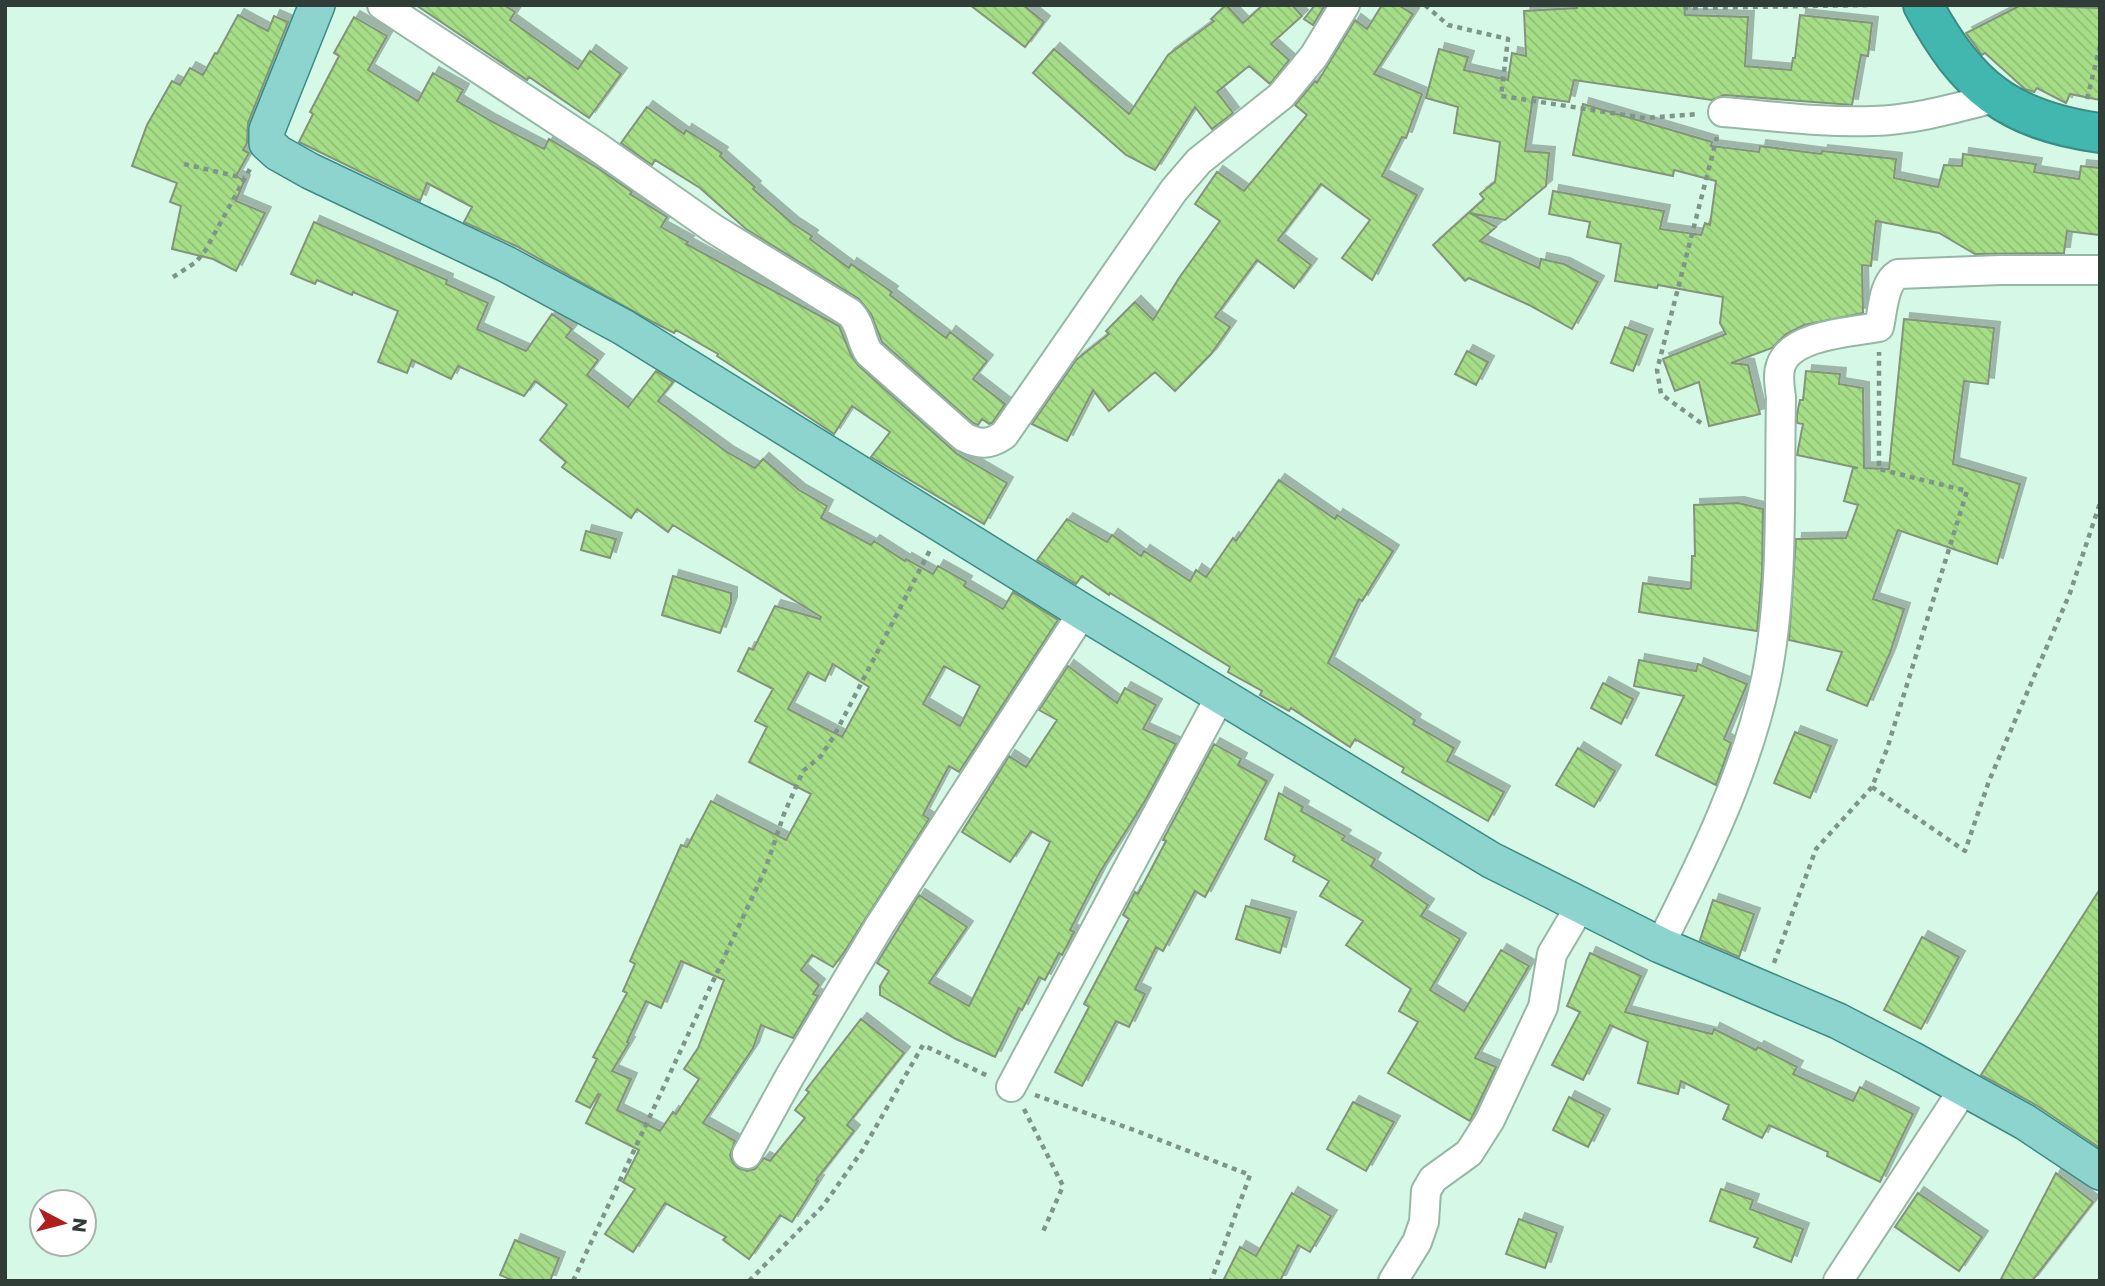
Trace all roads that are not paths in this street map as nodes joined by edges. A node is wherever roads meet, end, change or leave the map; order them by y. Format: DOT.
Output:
graph roads {
  1 [pos="317,5"];
  2 [pos="382,5"];
  3 [pos="1345,5"];
  4 [pos="1923,5"];
  5 [pos="1995,98"];
  6 [pos="1723,112"];
  7 [pos="2089,131"];
  8 [pos="2100,270"];
  9 [pos="1083,612"];
  10 [pos="1221,695"];
  11 [pos="1581,905"];
  12 [pos="1660,945"];
  13 [pos="1011,1087"];
  14 [pos="1965,1087"];
  15 [pos="747,1154"];
  16 [pos="2100,1172"];
  17 [pos="1393,1281"];
  18 [pos="1838,1281"];
  1 -- 9 [label="main road"];
  2 -- 3 [label="street"];
  4 -- 5 [label="highway"];
  5 -- 6 [label="street"];
  5 -- 7 [label="highway"];
  8 -- 12 [label="street"];
  9 -- 10 [label="main road"];
  9 -- 15 [label="street"];
  10 -- 11 [label="main road"];
  10 -- 13 [label="street"];
  11 -- 12 [label="main road"];
  11 -- 17 [label="street"];
  12 -- 14 [label="main road"];
  14 -- 16 [label="main road"];
  14 -- 18 [label="street"];
}
